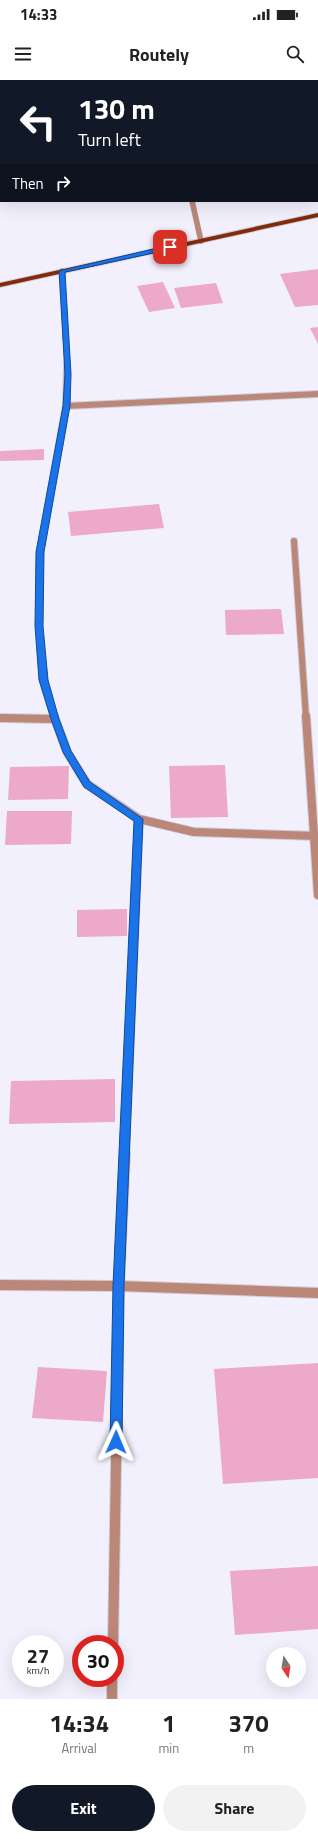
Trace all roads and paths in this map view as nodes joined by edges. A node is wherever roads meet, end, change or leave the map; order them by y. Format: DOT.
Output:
graph roads {
  1 [pos="192,202"];
  2 [pos="318,215"];
  3 [pos="202,240"];
  4 [pos="62,271"];
  5 [pos="0,285"];
  6 [pos="318,394"];
  7 [pos="66,406"];
  8 [pos="294,541"];
  9 [pos="0,718"];
  10 [pos="55,719"];
  11 [pos="139,819"];
  12 [pos="316,836"];
  13 [pos="318,894"];
  14 [pos="0,1285"];
  15 [pos="119,1286"];
  16 [pos="318,1293"];
  17 [pos="113,1635"];
  18 [pos="112,1687"];
  19 [pos="112,1699"];
  1 -- 3 [label="street"];
  2 -- 3 [label="main road"];
  3 -- 4 [label="main road"];
  4 -- 5 [label="main road"];
  4 -- 7 [label="street"];
  6 -- 7 [label="street"];
  7 -- 10 [label="street"];
  8 -- 12 [label="street"];
  9 -- 10 [label="street"];
  10 -- 11 [label="street"];
  11 -- 12 [label="street"];
  11 -- 15 [label="street"];
  12 -- 13 [label="street"];
  14 -- 15 [label="street"];
  15 -- 16 [label="street"];
  15 -- 17 [label="street"];
  18 -- 19 [label="street"];
}
